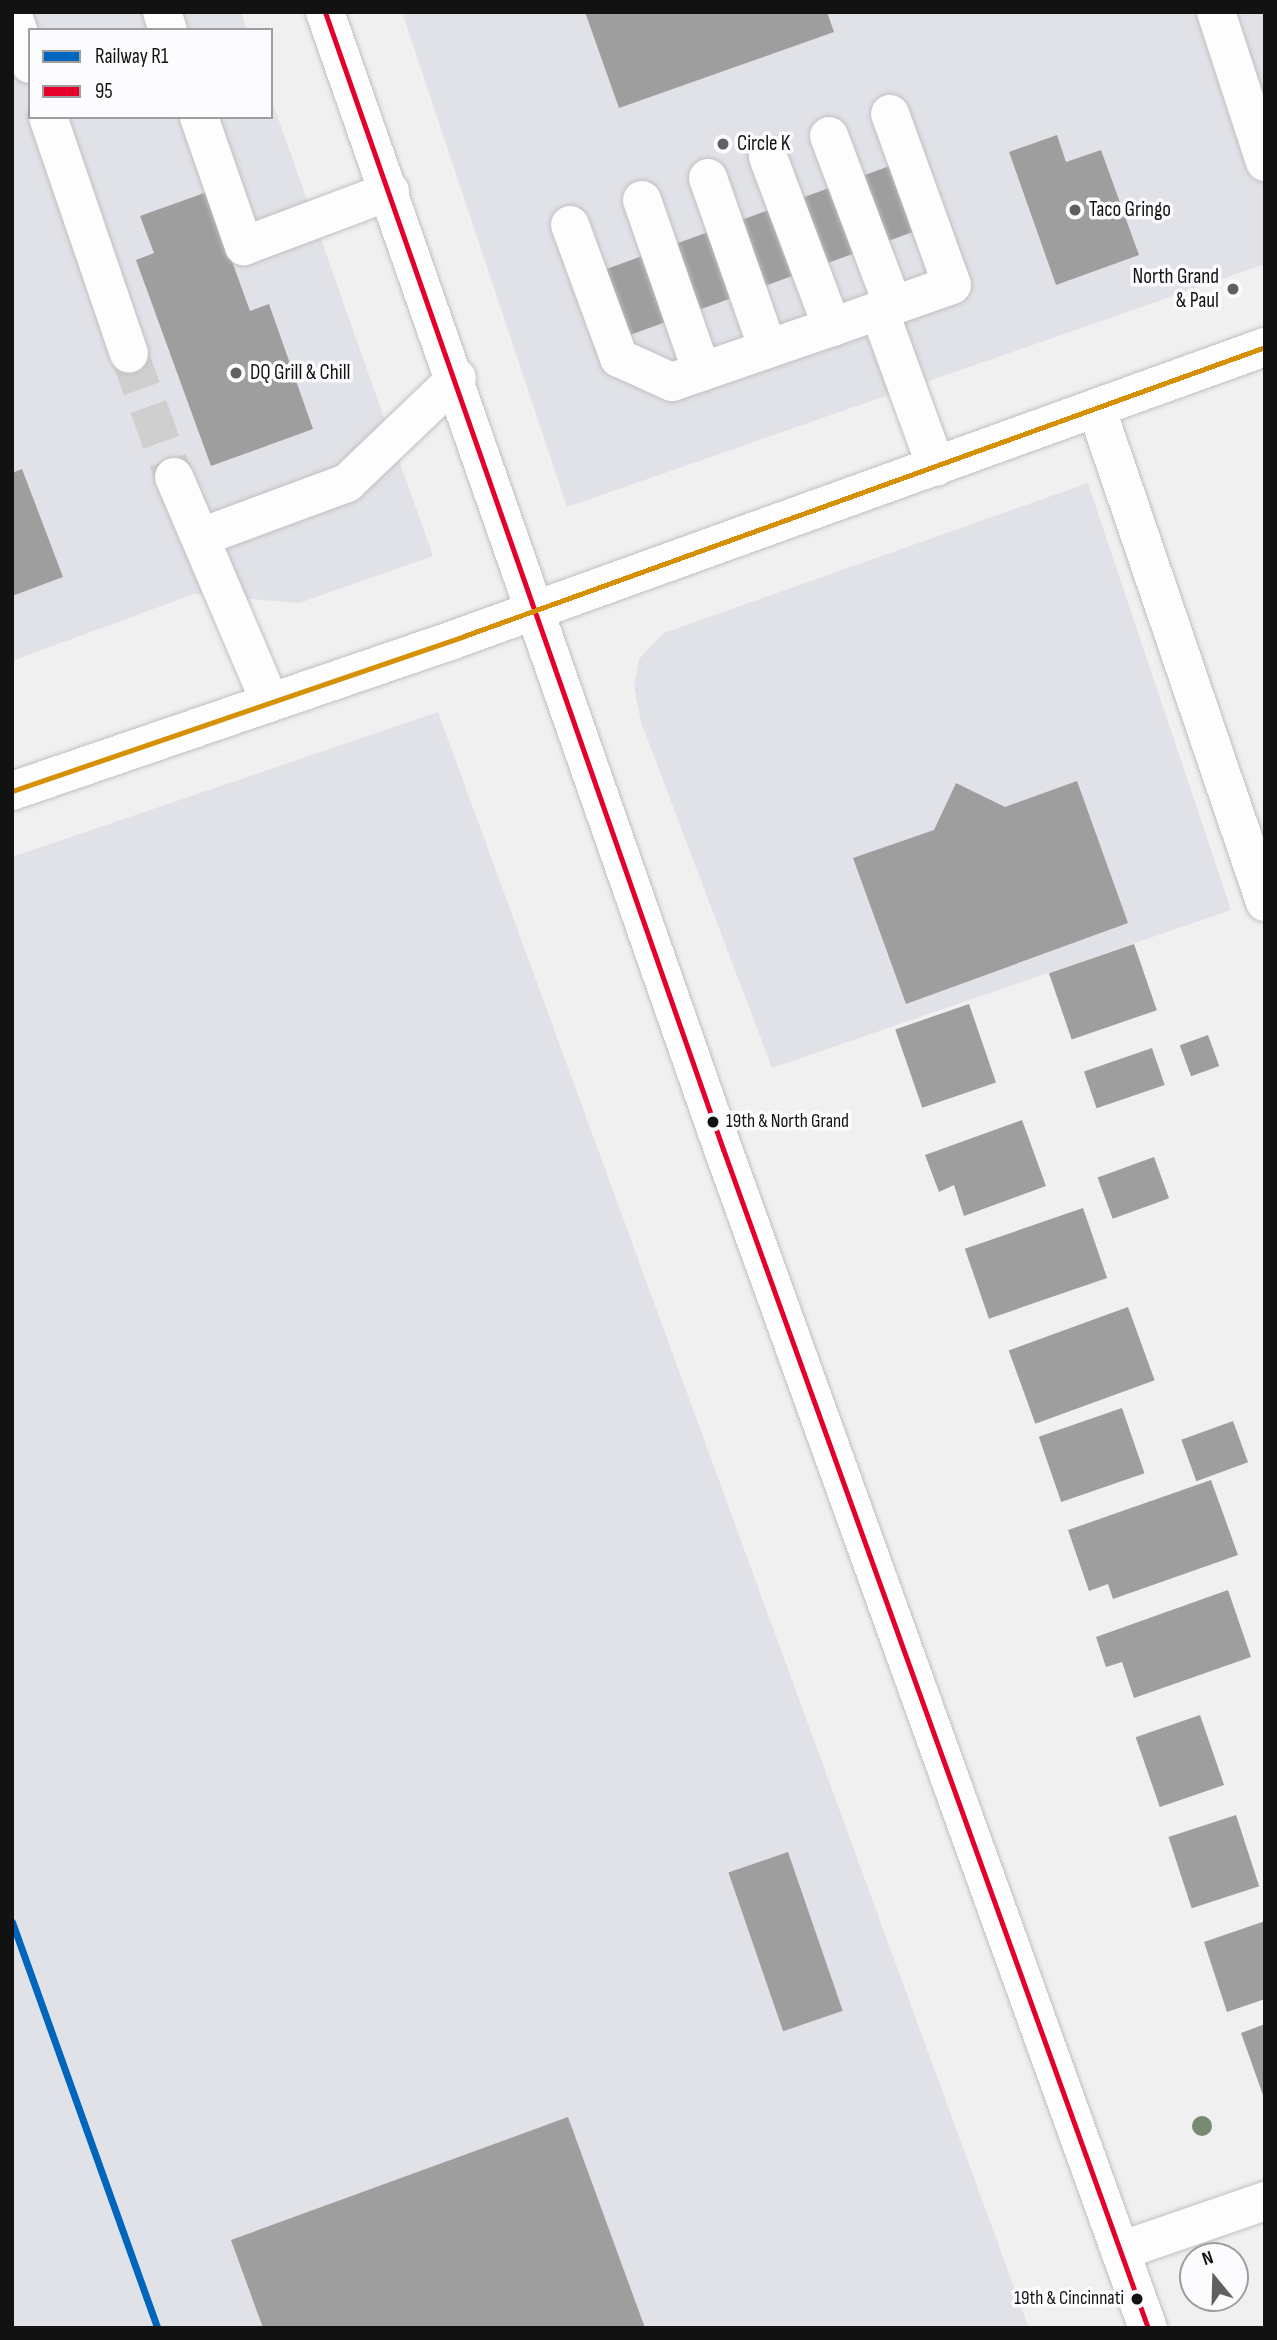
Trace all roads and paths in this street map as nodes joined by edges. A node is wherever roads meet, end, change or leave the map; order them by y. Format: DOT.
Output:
graph roads {
  1 [pos="1216,12"];
  2 [pos="12,13"];
  3 [pos="335,15"];
  4 [pos="28,58"];
  5 [pos="890,114"];
  6 [pos="49,119"];
  7 [pos="200,119"];
  8 [pos="830,136"];
  9 [pos="768,157"];
  10 [pos="1265,162"];
  11 [pos="708,178"];
  12 [pos="390,191"];
  13 [pos="642,201"];
  14 [pos="569,225"];
  15 [pos="886,307"];
  16 [pos="832,327"];
  17 [pos="1265,346"];
  18 [pos="768,349"];
  19 [pos="129,353"];
  20 [pos="702,372"];
  21 [pos="457,378"];
  22 [pos="1097,410"];
  23 [pos="936,467"];
  24 [pos="174,477"];
  25 [pos="201,537"];
  26 [pos="538,609"];
  27 [pos="270,702"];
  28 [pos="12,791"];
  29 [pos="1265,902"];
  30 [pos="1265,2201"];
  31 [pos="1120,2251"];
  32 [pos="1148,2328"];
  1 -- 10 [label="street"];
  2 -- 4 [label="street"];
  3 -- 12 [label="street"];
  5 -- 15 [label="street"];
  6 -- 19 [label="street"];
  7 -- 12 [label="street"];
  8 -- 15 [label="street"];
  9 -- 16 [label="street"];
  11 -- 18 [label="street"];
  12 -- 21 [label="street"];
  13 -- 20 [label="street"];
  14 -- 20 [label="street"];
  15 -- 16 [label="street"];
  15 -- 23 [label="street"];
  16 -- 18 [label="street"];
  17 -- 22 [label="street"];
  18 -- 20 [label="street"];
  21 -- 25 [label="street"];
  21 -- 26 [label="street"];
  22 -- 23 [label="street"];
  22 -- 29 [label="street"];
  23 -- 26 [label="street"];
  24 -- 25 [label="street"];
  25 -- 27 [label="street"];
  26 -- 27 [label="street"];
  26 -- 31 [label="street"];
  27 -- 28 [label="street"];
  30 -- 31 [label="street"];
  31 -- 32 [label="street"];
}
